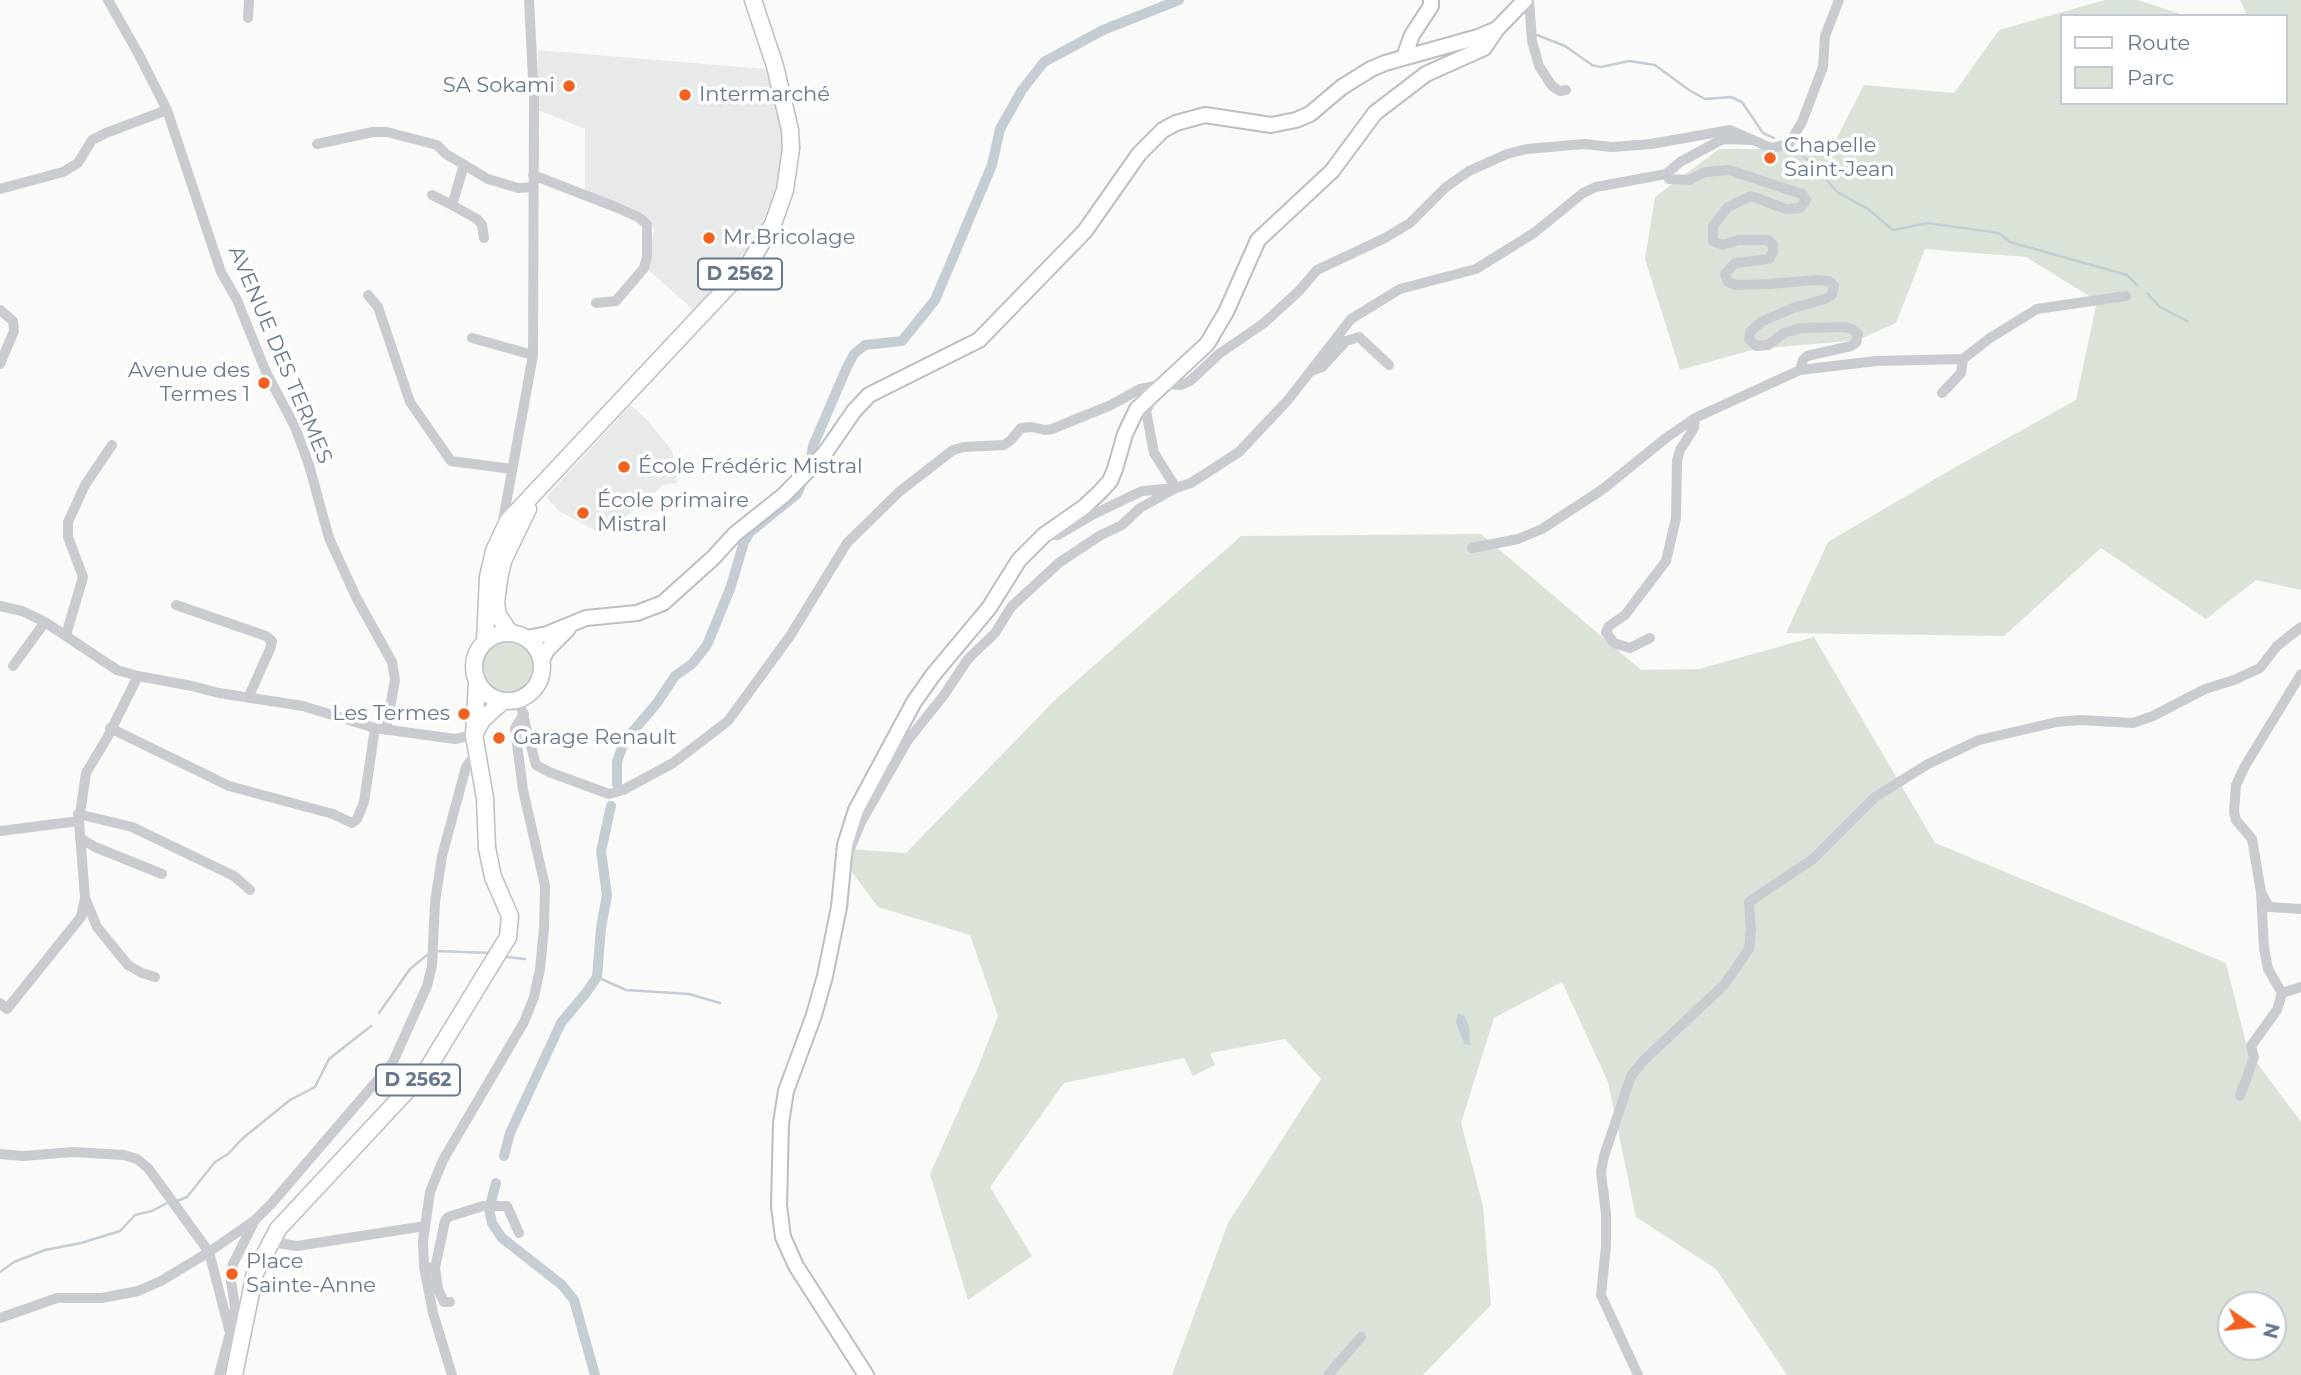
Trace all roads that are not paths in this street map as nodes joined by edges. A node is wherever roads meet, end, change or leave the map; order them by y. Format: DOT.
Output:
graph roads {
  1 [pos="108,0"];
  2 [pos="249,0"];
  3 [pos="529,0"];
  4 [pos="753,0"];
  5 [pos="1431,0"];
  6 [pos="1527,0"];
  7 [pos="1839,0"];
  8 [pos="248,19"];
  9 [pos="1497,29"];
  10 [pos="1404,57"];
  11 [pos="1566,90"];
  12 [pos="167,110"];
  13 [pos="1753,141"];
  14 [pos="317,144"];
  15 [pos="464,166"];
  16 [pos="1666,174"];
  17 [pos="533,181"];
  18 [pos="0,188"];
  19 [pos="432,195"];
  20 [pos="452,205"];
  21 [pos="484,238"];
  22 [pos="368,295"];
  23 [pos="2126,296"];
  24 [pos="596,303"];
  25 [pos="0,310"];
  26 [pos="472,338"];
  27 [pos="533,355"];
  28 [pos="1964,359"];
  29 [pos="0,364"];
  30 [pos="1390,365"];
  31 [pos="1800,370"];
  32 [pos="1308,372"];
  33 [pos="1160,387"];
  34 [pos="1942,393"];
  35 [pos="1695,418"];
  36 [pos="112,445"];
  37 [pos="512,469"];
  38 [pos="542,487"];
  39 [pos="1176,488"];
  40 [pos="507,515"];
  41 [pos="1044,535"];
  42 [pos="1472,548"];
  43 [pos="498,556"];
  44 [pos="176,605"];
  45 [pos="0,606"];
  46 [pos="45,622"];
  47 [pos="576,622"];
  48 [pos="2301,626"];
  49 [pos="510,633"];
  50 [pos="66,635"];
  51 [pos="527,638"];
  52 [pos="1650,638"];
  53 [pos="485,642"];
  54 [pos="542,660"];
  55 [pos="13,666"];
  56 [pos="2301,674"];
  57 [pos="138,676"];
  58 [pos="477,683"];
  59 [pos="248,698"];
  60 [pos="515,705"];
  61 [pos="110,728"];
  62 [pos="380,729"];
  63 [pos="474,735"];
  64 [pos="476,754"];
  65 [pos="79,817"];
  66 [pos="0,831"];
  67 [pos="80,838"];
  68 [pos="842,869"];
  69 [pos="162,874"];
  70 [pos="250,890"];
  71 [pos="2261,892"];
  72 [pos="85,898"];
  73 [pos="2301,909"];
  74 [pos="155,977"];
  75 [pos="2301,987"];
  76 [pos="2282,993"];
  77 [pos="0,1003"];
  78 [pos="2240,1096"];
  79 [pos="0,1154"];
  80 [pos="255,1220"];
  81 [pos="425,1226"];
  82 [pos="519,1233"];
  83 [pos="271,1242"];
  84 [pos="209,1252"];
  85 [pos="430,1268"];
  86 [pos="450,1303"];
  87 [pos="0,1318"];
  88 [pos="230,1333"];
  89 [pos="1361,1337"];
  90 [pos="219,1375"];
  91 [pos="234,1375"];
  92 [pos="452,1375"];
  93 [pos="866,1375"];
  94 [pos="1328,1375"];
  95 [pos="1638,1375"];
  1 -- 12 [label="street, AVENUE DES TERMES"];
  2 -- 8 [label="street"];
  3 -- 17 [label="street"];
  4 -- 38 [label="main road, D 2562"];
  5 -- 10 [label="main road"];
  6 -- 9 [label="main road"];
  6 -- 11 [label="street"];
  7 -- 13 [label="street"];
  9 -- 10 [label="main road"];
  9 -- 33 [label="main road"];
  10 -- 47 [label="main road"];
  12 -- 18 [label="street"];
  12 -- 62 [label="street, AVENUE DES TERMES"];
  13 -- 16 [label="street"];
  13 -- 33 [label="street"];
  14 -- 15 [label="street"];
  15 -- 17 [label="street"];
  15 -- 20 [label="street"];
  16 -- 31 [label="street"];
  16 -- 32 [label="street"];
  17 -- 24 [label="street"];
  17 -- 27 [label="street"];
  19 -- 20 [label="street"];
  20 -- 21 [label="street"];
  22 -- 37 [label="street"];
  23 -- 28 [label="street"];
  25 -- 29 [label="street"];
  26 -- 27 [label="street"];
  27 -- 37 [label="street"];
  28 -- 31 [label="street"];
  28 -- 34 [label="street"];
  30 -- 32 [label="street"];
  31 -- 35 [label="street"];
  32 -- 39 [label="street"];
  33 -- 39 [label="street"];
  33 -- 41 [label="main road"];
  33 -- 60 [label="street"];
  35 -- 42 [label="street"];
  35 -- 52 [label="street"];
  36 -- 50 [label="street"];
  37 -- 40 [label="street"];
  38 -- 40 [label="main road, D 2562"];
  38 -- 43 [label="main road, D 2562"];
  39 -- 41 [label="street"];
  39 -- 68 [label="street"];
  40 -- 43 [label="main road, D 2562"];
  41 -- 68 [label="main road"];
  43 -- 49 [label="main road, D 2562"];
  43 -- 53 [label="main road, D 2562"];
  44 -- 59 [label="street"];
  45 -- 46 [label="street"];
  46 -- 50 [label="street"];
  46 -- 55 [label="street"];
  47 -- 51 [label="main road"];
  47 -- 54 [label="main road"];
  48 -- 95 [label="street"];
  49 -- 51 [label="main road"];
  49 -- 53 [label="main road"];
  50 -- 57 [label="street"];
  51 -- 54 [label="main road"];
  53 -- 58 [label="main road"];
  54 -- 60 [label="main road"];
  56 -- 71 [label="street"];
  57 -- 59 [label="street"];
  57 -- 61 [label="street"];
  58 -- 60 [label="main road"];
  58 -- 63 [label="main road, D 2562"];
  59 -- 62 [label="street"];
  60 -- 63 [label="main road"];
  60 -- 81 [label="street"];
  61 -- 62 [label="street, AVENUE DES TERMES"];
  61 -- 65 [label="street"];
  62 -- 63 [label="street"];
  63 -- 64 [label="main road, D 2562"];
  64 -- 80 [label="street"];
  64 -- 83 [label="main road, D 2562"];
  65 -- 66 [label="street"];
  65 -- 67 [label="street"];
  65 -- 70 [label="street"];
  67 -- 69 [label="street"];
  67 -- 72 [label="street"];
  68 -- 93 [label="main road"];
  71 -- 73 [label="street"];
  71 -- 76 [label="street"];
  72 -- 74 [label="street"];
  72 -- 77 [label="street"];
  75 -- 76 [label="street"];
  76 -- 78 [label="street"];
  79 -- 84 [label="street"];
  80 -- 84 [label="street"];
  80 -- 88 [label="street"];
  81 -- 83 [label="street"];
  81 -- 85 [label="street"];
  82 -- 85 [label="street"];
  83 -- 91 [label="main road, D 2562"];
  84 -- 87 [label="street"];
  84 -- 88 [label="street"];
  85 -- 86 [label="street"];
  85 -- 92 [label="street"];
  88 -- 90 [label="street"];
  89 -- 94 [label="street"];
}
